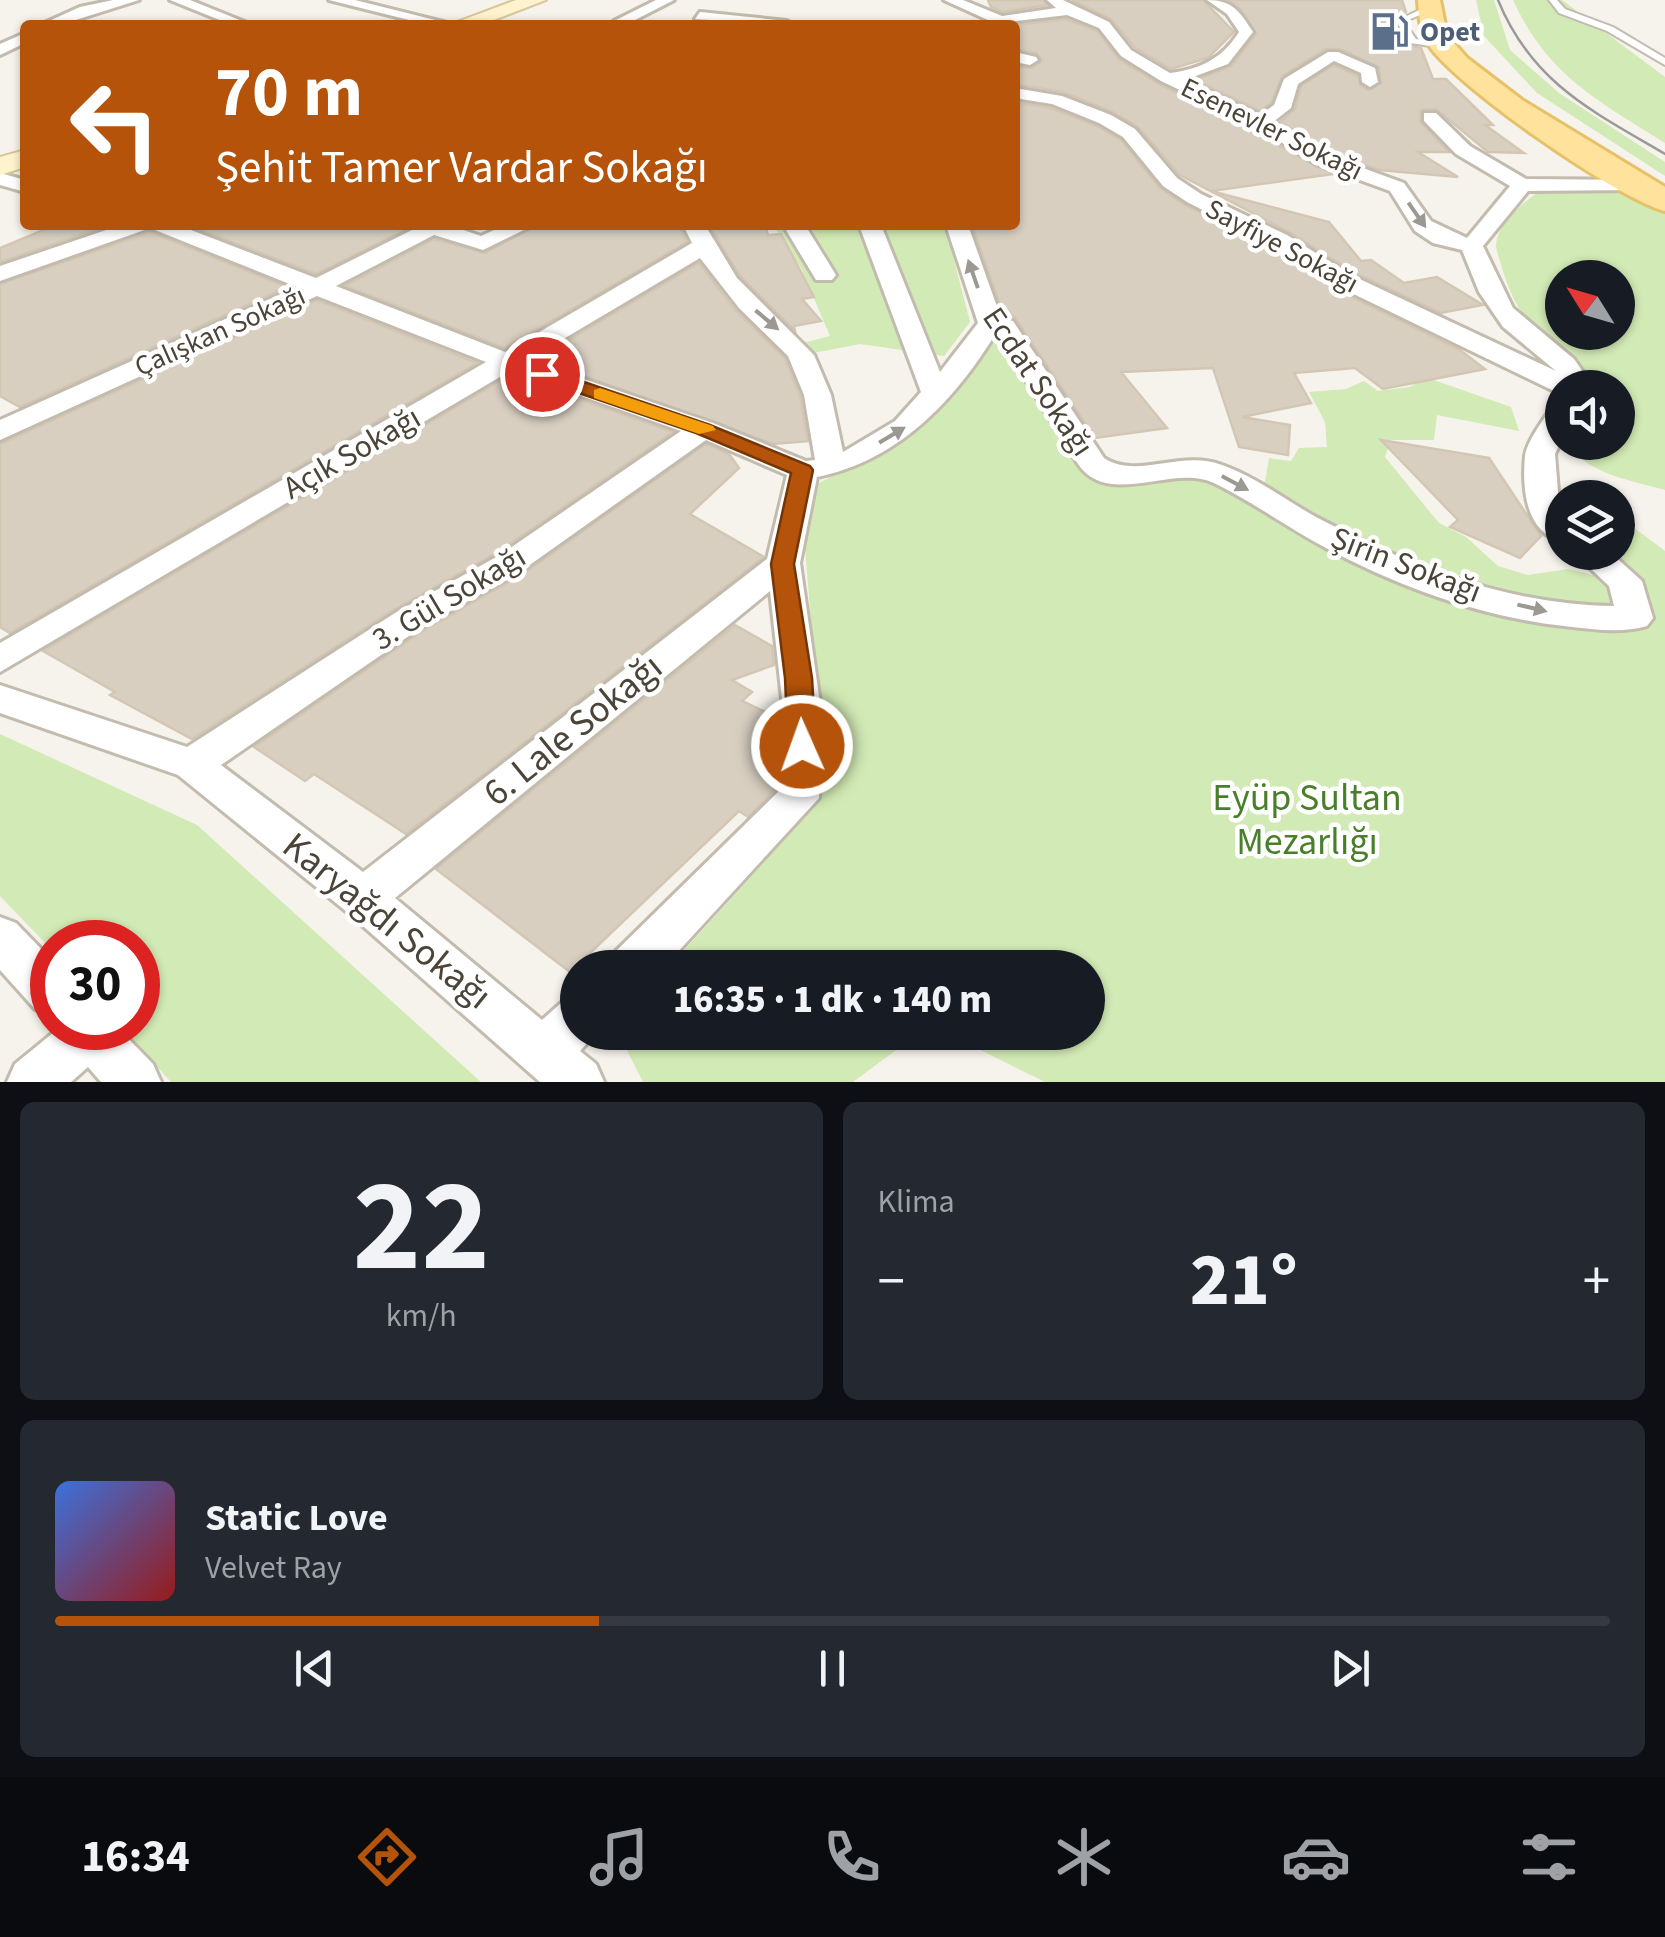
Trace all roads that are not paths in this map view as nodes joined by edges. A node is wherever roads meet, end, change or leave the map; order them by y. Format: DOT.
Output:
graph roads {
  1 [pos="132,0"];
  2 [pos="178,0"];
  3 [pos="336,0"];
  4 [pos="385,0"];
  5 [pos="536,0"];
  6 [pos="666,0"];
  7 [pos="734,0"];
  8 [pos="951,0"];
  9 [pos="1214,0"];
  10 [pos="1553,0"];
  11 [pos="1437,2"];
  12 [pos="365,6"];
  13 [pos="1061,6"];
  14 [pos="434,9"];
  15 [pos="699,10"];
  16 [pos="410,17"];
  17 [pos="60,20"];
  18 [pos="232,20"];
  19 [pos="424,20"];
  20 [pos="475,20"];
  21 [pos="624,20"];
  22 [pos="686,20"];
  23 [pos="758,20"];
  24 [pos="991,20"];
  25 [pos="1003,20"];
  26 [pos="1665,62"];
  27 [pos="1167,78"];
  28 [pos="1370,82"];
  29 [pos="1020,94"];
  30 [pos="1430,118"];
  31 [pos="1261,122"];
  32 [pos="1651,183"];
  33 [pos="1522,184"];
  34 [pos="1665,202"];
  35 [pos="128,230"];
  36 [pos="172,230"];
  37 [pos="423,230"];
  38 [pos="442,230"];
  39 [pos="512,230"];
  40 [pos="797,230"];
  41 [pos="872,230"];
  42 [pos="959,230"];
  43 [pos="699,236"];
  44 [pos="1472,246"];
  45 [pos="0,274"];
  46 [pos="824,275"];
  47 [pos="320,285"];
  48 [pos="990,323"];
  49 [pos="508,362"];
  50 [pos="1571,370"];
  51 [pos="1545,385"];
  52 [pos="936,395"];
  53 [pos="7,421"];
  54 [pos="703,429"];
  55 [pos="1545,442"];
  56 [pos="817,469"];
  57 [pos="1107,476"];
  58 [pos="1545,519"];
  59 [pos="782,564"];
  60 [pos="1611,570"];
  61 [pos="0,658"];
  62 [pos="0,699"];
  63 [pos="192,764"];
  64 [pos="364,898"];
  65 [pos="0,937"];
  66 [pos="649,950"];
  67 [pos="30,969"];
  68 [pos="66,1050"];
  69 [pos="106,1050"];
  70 [pos="566,1051"];
  71 [pos="33,1082"];
  72 [pos="136,1082"];
  1 -- 17 [label="street"];
  2 -- 18 [label="street"];
  3 -- 12 [label="street"];
  4 -- 12 [label="street"];
  5 -- 20 [label="main road"];
  6 -- 21 [label="street"];
  7 -- 15 [label="street"];
  8 -- 24 [label="street"];
  9 -- 27 [label="street"];
  10 -- 26 [label="lane"];
  11 -- 32 [label="main road"];
  11 -- 32 [label="main road"];
  12 -- 16 [label="street"];
  13 -- 25 [label="street"];
  13 -- 27 [label="street, Esenevler Sokağı"];
  14 -- 16 [label="street"];
  15 -- 22 [label="street"];
  15 -- 23 [label="street"];
  16 -- 19 [label="street"];
  27 -- 31 [label="street, Esenevler Sokağı"];
  28 -- 31 [label="street"];
  29 -- 51 [label="street, Sayfiye Sokağı"];
  30 -- 33 [label="street"];
  31 -- 44 [label="street, Esenevler Sokağı, one-way"];
  32 -- 33 [label="street"];
  32 -- 34 [label="main road"];
  33 -- 44 [label="street"];
  35 -- 45 [label="street"];
  36 -- 47 [label="street"];
  37 -- 47 [label="street, Çalışkan Sokağı"];
  38 -- 39 [label="street"];
  40 -- 46 [label="street"];
  41 -- 52 [label="street"];
  48 -- 42 [label="street, Ecdat Sokağı, one-way"];
  43 -- 49 [label="street, Açık Sokağı"];
  43 -- 56 [label="street, one-way"];
  44 -- 50 [label="street"];
  47 -- 49 [label="street"];
  47 -- 53 [label="street, Çalışkan Sokağı"];
  48 -- 52 [label="street"];
  48 -- 57 [label="street, Ecdat Sokağı"];
  49 -- 54 [label="street"];
  49 -- 61 [label="street, Açık Sokağı"];
  56 -- 52 [label="street, one-way"];
  54 -- 56 [label="street"];
  54 -- 63 [label="street, 3. Gül Sokağı"];
  55 -- 58 [label="street"];
  56 -- 59 [label="street"];
  57 -- 60 [label="street, Şirin Sokağı, one-way"];
  59 -- 64 [label="street, 6. Lale Sokağı"];
  59 -- 66 [label="street"];
  62 -- 63 [label="street, Karyağdı Sokağı"];
  63 -- 64 [label="street, Karyağdı Sokağı"];
  64 -- 70 [label="street, Karyağdı Sokağı"];
  65 -- 67 [label="street"];
  68 -- 71 [label="street"];
  69 -- 72 [label="street"];
}
